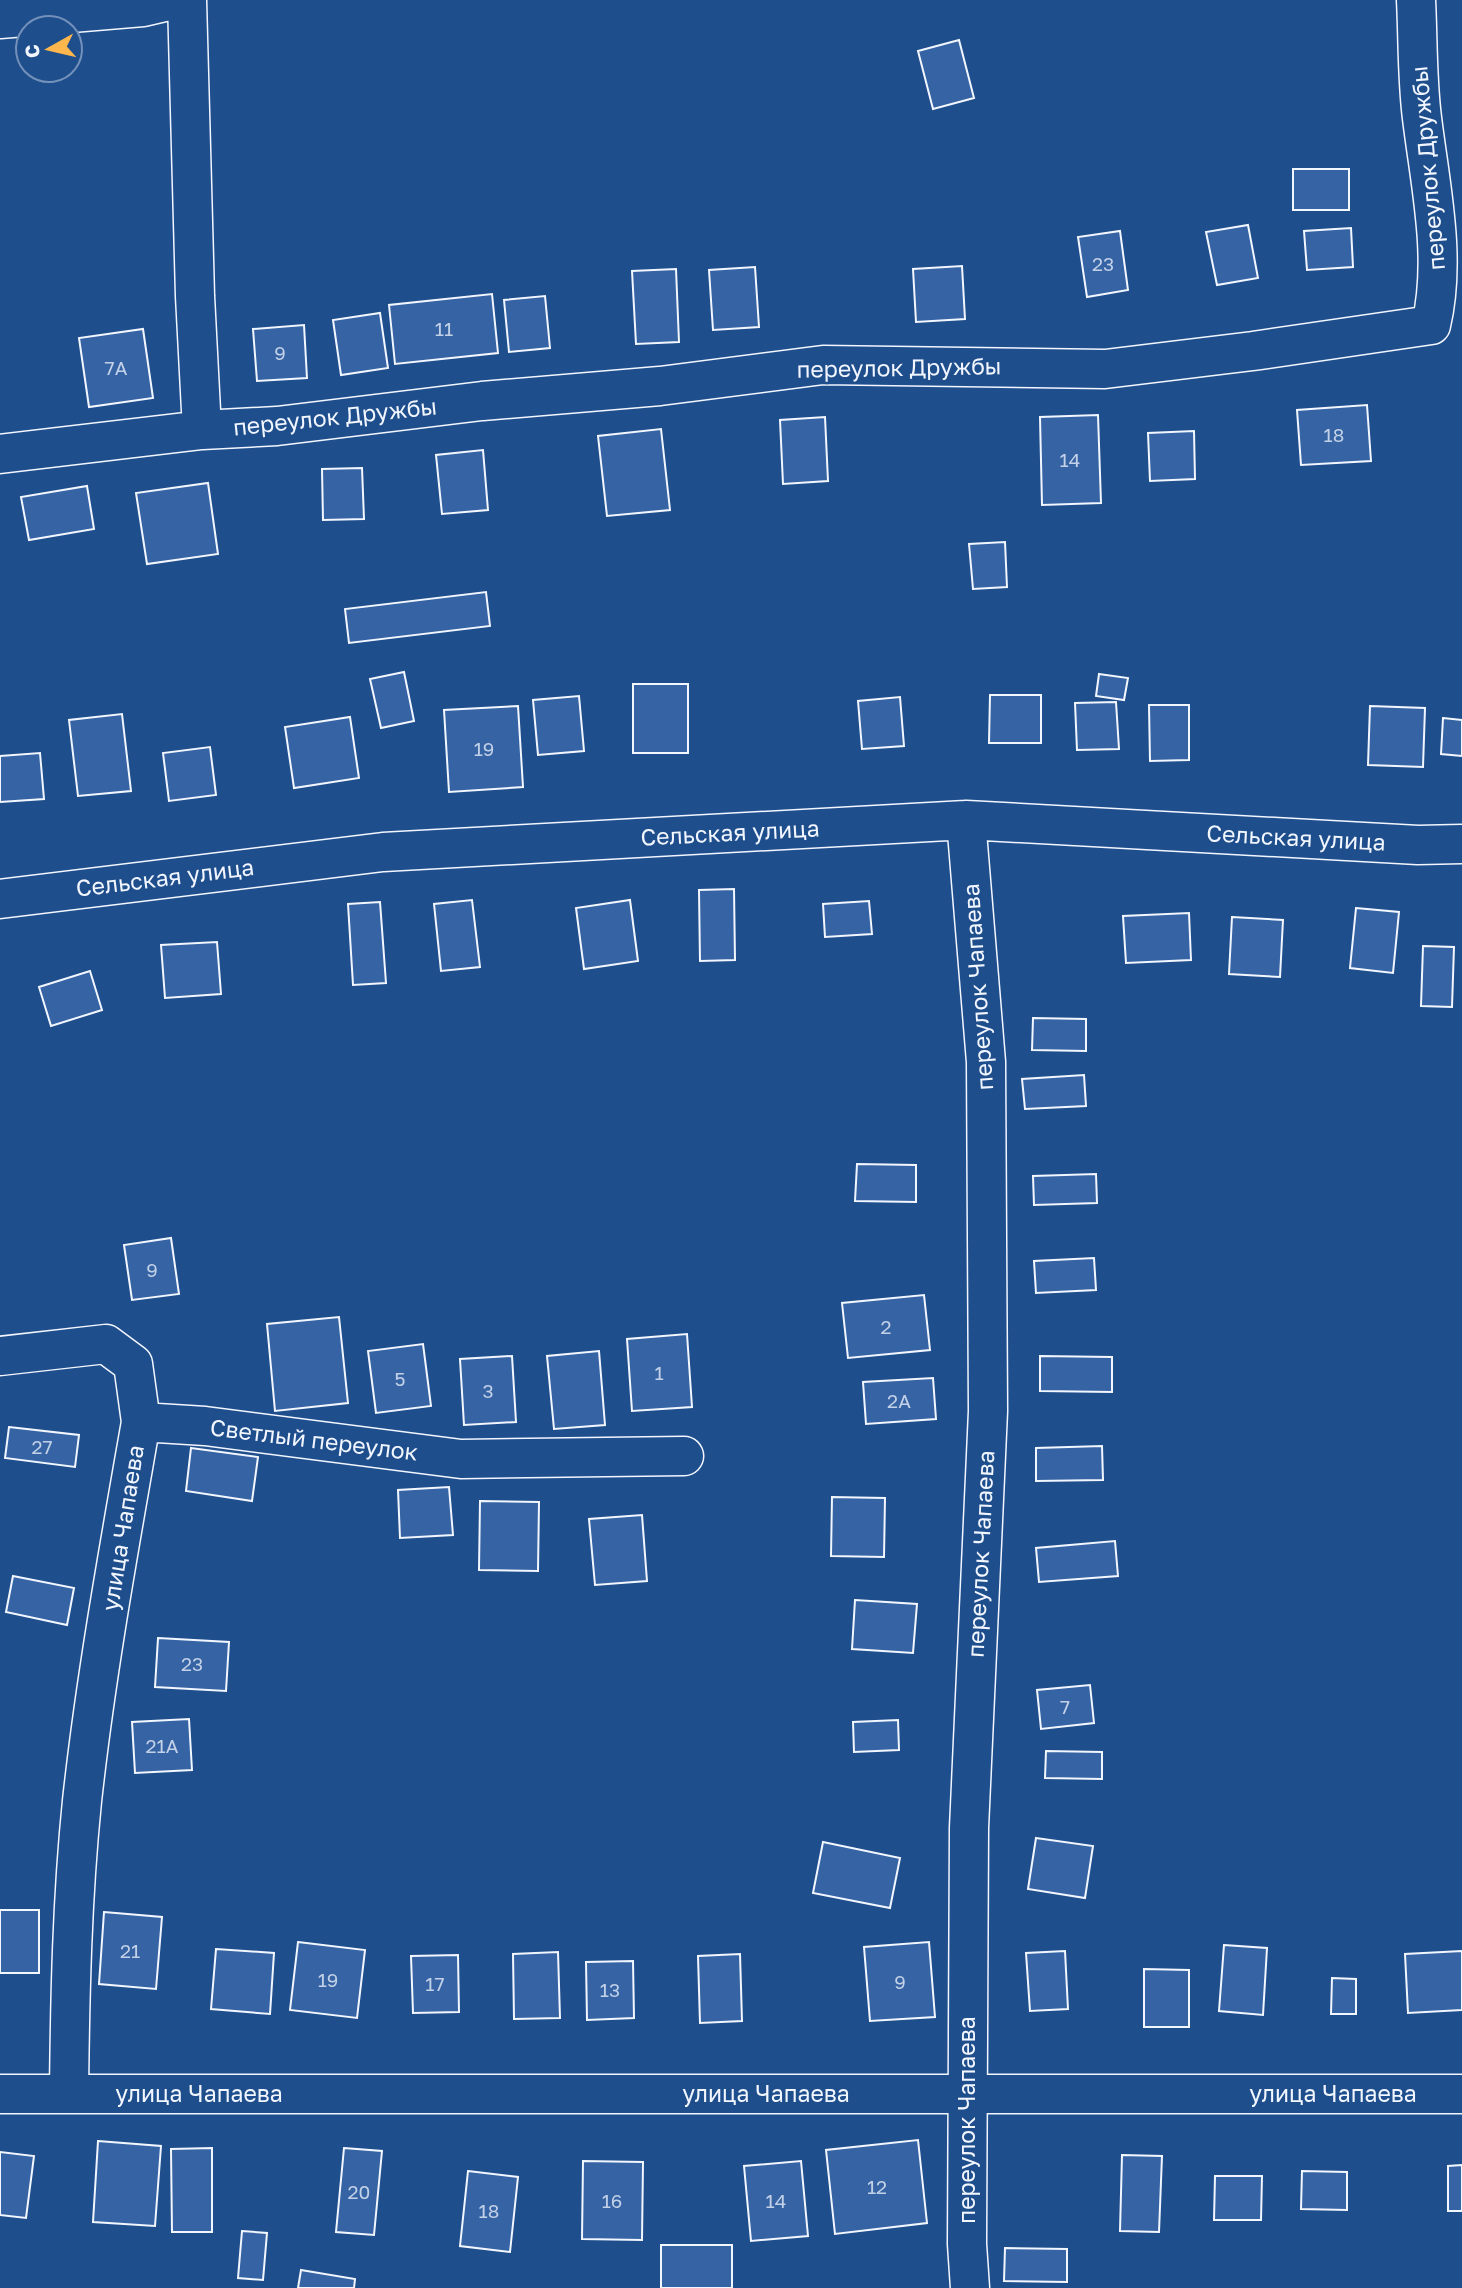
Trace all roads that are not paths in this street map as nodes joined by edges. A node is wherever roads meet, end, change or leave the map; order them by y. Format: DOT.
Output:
graph roads {
  1 [pos="173,0"];
  2 [pos="187,0"];
  3 [pos="1416,0"];
  4 [pos="0,19"];
  5 [pos="202,429"];
  6 [pos="0,454"];
  7 [pos="966,820"];
  8 [pos="1462,844"];
  9 [pos="0,899"];
  10 [pos="0,1356"];
  11 [pos="141,1422"];
  12 [pos="684,1456"];
  13 [pos="0,2094"];
  14 [pos="69,2094"];
  15 [pos="967,2094"];
  16 [pos="1462,2094"];
  17 [pos="970,2288"];
  1 -- 4 [label="street"];
  2 -- 5 [label="street"];
  3 -- 5 [label="street, переулок Дружбы"];
  5 -- 6 [label="street, переулок Дружбы"];
  7 -- 8 [label="street, Сельская улица"];
  7 -- 9 [label="street, Сельская улица"];
  7 -- 15 [label="street, переулок Чапаева"];
  10 -- 11 [label="street"];
  11 -- 12 [label="street, Светлый переулок"];
  11 -- 14 [label="street, улица Чапаева"];
  13 -- 14 [label="street, улица Чапаева"];
  14 -- 15 [label="street, улица Чапаева"];
  15 -- 16 [label="street, улица Чапаева"];
  15 -- 17 [label="street, переулок Чапаева"];
}
